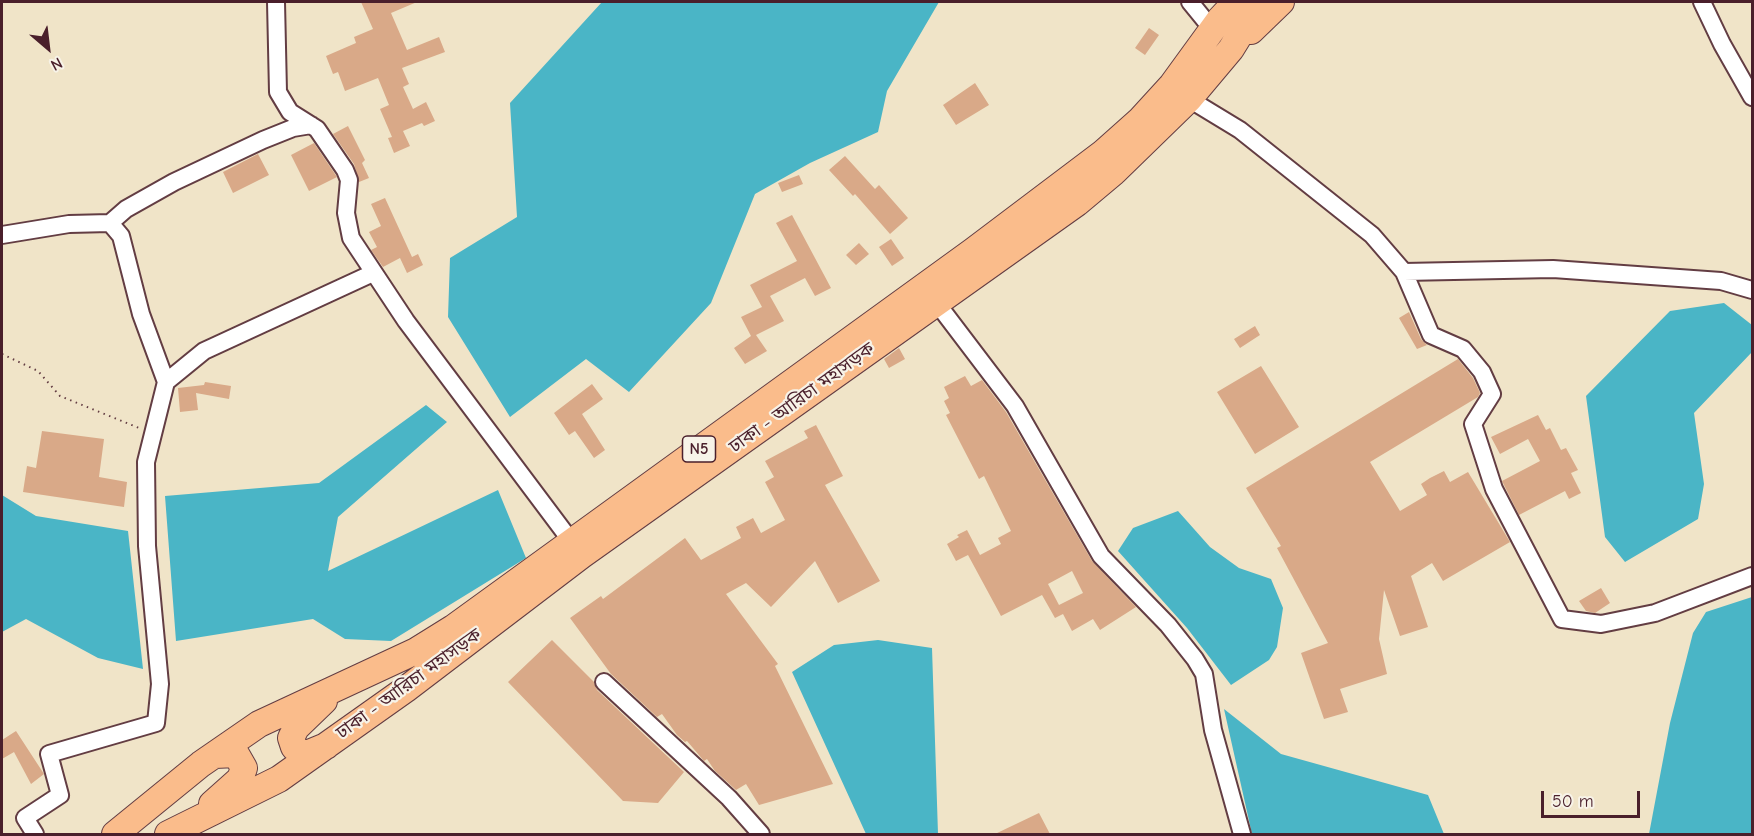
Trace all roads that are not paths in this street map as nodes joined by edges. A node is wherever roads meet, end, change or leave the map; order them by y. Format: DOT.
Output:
graph roads {
  1 [pos="276,2"];
  2 [pos="1190,2"];
  3 [pos="1260,2"];
  4 [pos="1281,2"];
  5 [pos="1702,2"];
  6 [pos="1224,13"];
  7 [pos="1231,49"];
  8 [pos="1752,97"];
  9 [pos="1189,99"];
  10 [pos="311,125"];
  11 [pos="110,223"];
  12 [pos="2,235"];
  13 [pos="1404,272"];
  14 [pos="373,273"];
  15 [pos="1752,290"];
  16 [pos="936,302"];
  17 [pos="166,382"];
  18 [pos="571,541"];
  19 [pos="1752,576"];
  20 [pos="604,682"];
  21 [pos="344,683"];
  22 [pos="326,746"];
  23 [pos="215,754"];
  24 [pos="177,829"];
  25 [pos="35,834"];
  26 [pos="115,834"];
  27 [pos="761,834"];
  28 [pos="1242,834"];
  1 -- 10 [label="street"];
  2 -- 6 [label="street"];
  3 -- 7 [label="highway, ঢাকা - আরিচা মহাসড়ক / N5"];
  4 -- 7 [label="highway, ঢাকা - আরিচা মহাসড়ক / N5"];
  5 -- 8 [label="street"];
  6 -- 18 [label="highway, N5"];
  7 -- 9 [label="highway, ঢাকা - আরিচা মহাসড়ক / N5"];
  9 -- 13 [label="street"];
  9 -- 16 [label="highway, ঢাকা - আরিচা মহাসড়ক / N5"];
  10 -- 11 [label="street"];
  10 -- 14 [label="street"];
  11 -- 12 [label="street"];
  11 -- 17 [label="street"];
  13 -- 15 [label="street"];
  13 -- 19 [label="street"];
  14 -- 17 [label="street"];
  14 -- 18 [label="street"];
  16 -- 22 [label="highway, ঢাকা - আরিচা মহাসড়ক / N5"];
  16 -- 28 [label="street"];
  17 -- 25 [label="street"];
  18 -- 21 [label="highway, N5"];
  20 -- 27 [label="street"];
  21 -- 22 [label="highway"];
  21 -- 23 [label="highway, N5"];
  22 -- 24 [label="highway, ঢাকা - আরিচা মহাসড়ক / N5"];
  23 -- 24 [label="highway"];
  23 -- 26 [label="highway, N5"];
}
